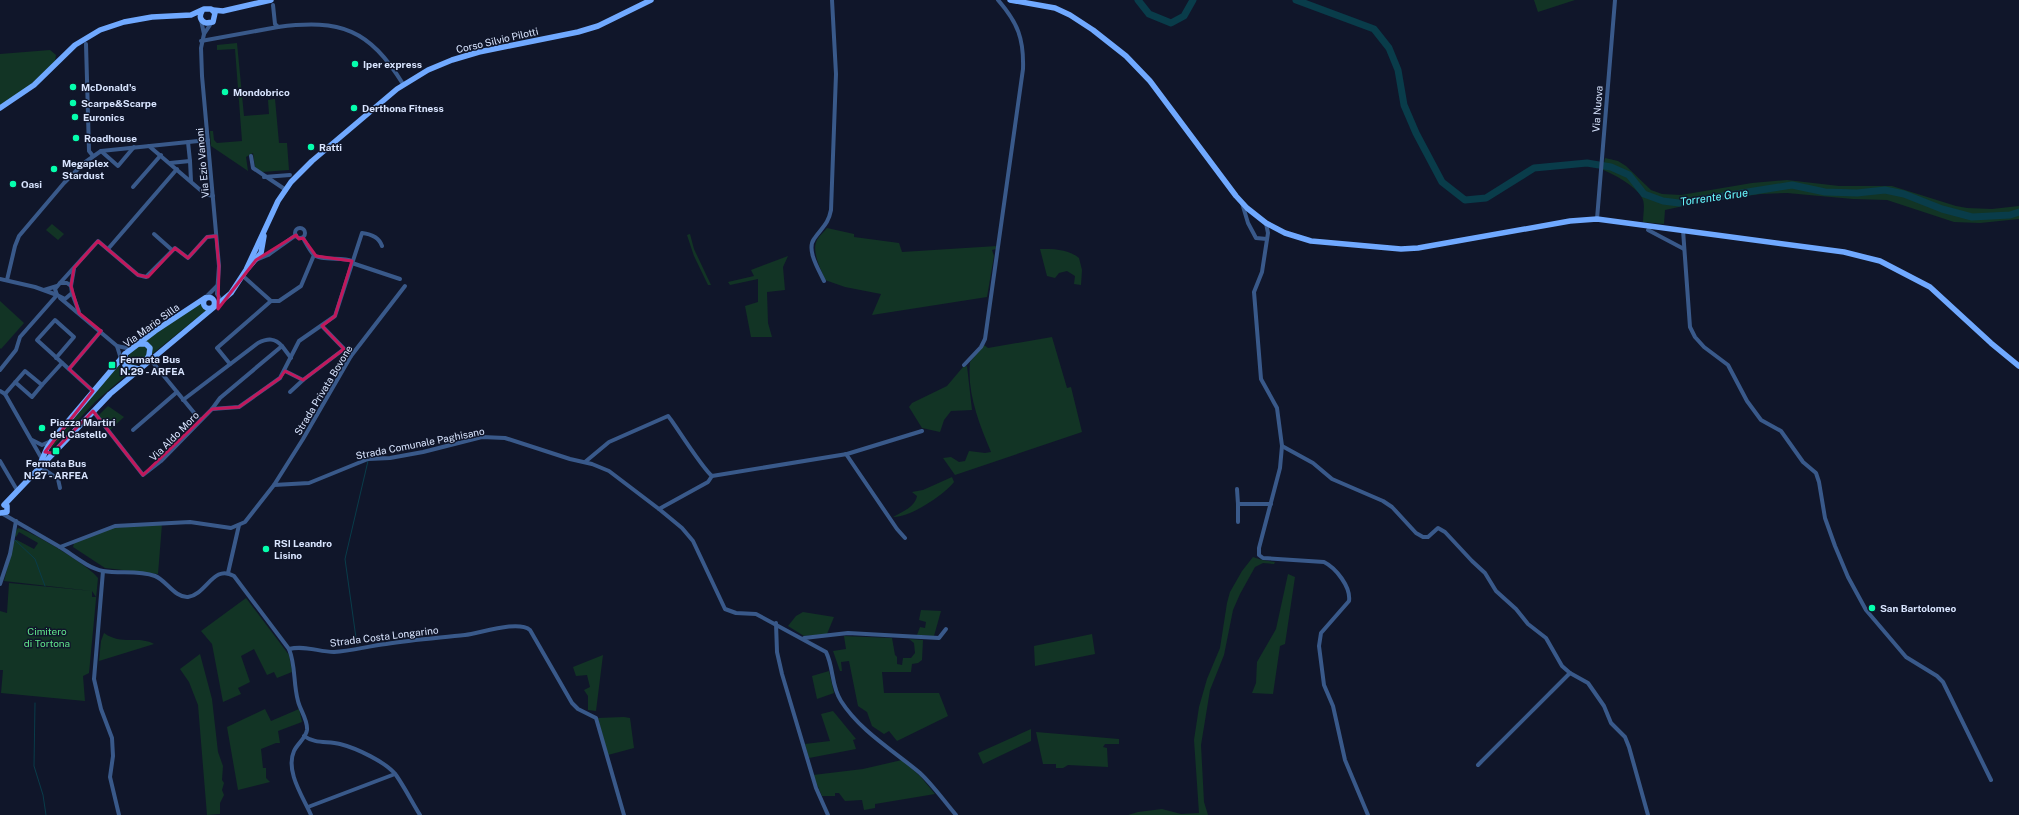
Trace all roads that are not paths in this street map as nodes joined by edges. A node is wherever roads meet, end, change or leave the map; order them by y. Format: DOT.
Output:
graph roads {
  1 [pos="651,0"];
  2 [pos="832,0"];
  3 [pos="998,0"];
  4 [pos="1010,0"];
  5 [pos="1615,0"];
  6 [pos="272,3"];
  7 [pos="233,9"];
  8 [pos="213,10"];
  9 [pos="202,11"];
  10 [pos="186,16"];
  11 [pos="201,20"];
  12 [pos="214,21"];
  13 [pos="278,27"];
  14 [pos="204,34"];
  15 [pos="201,41"];
  16 [pos="86,44"];
  17 [pos="403,84"];
  18 [pos="0,108"];
  19 [pos="208,140"];
  20 [pos="188,142"];
  21 [pos="149,146"];
  22 [pos="134,147"];
  23 [pos="101,151"];
  24 [pos="161,155"];
  25 [pos="93,156"];
  26 [pos="251,156"];
  27 [pos="190,161"];
  28 [pos="170,163"];
  29 [pos="177,169"];
  30 [pos="290,175"];
  31 [pos="264,176"];
  32 [pos="191,181"];
  33 [pos="133,187"];
  34 [pos="286,190"];
  35 [pos="213,196"];
  36 [pos="1242,203"];
  37 [pos="1597,219"];
  38 [pos="1266,223"];
  39 [pos="1648,230"];
  40 [pos="1683,230"];
  41 [pos="154,234"];
  42 [pos="296,235"];
  43 [pos="216,236"];
  44 [pos="303,238"];
  45 [pos="1267,239"];
  46 [pos="382,246"];
  47 [pos="108,249"];
  48 [pos="1684,249"];
  49 [pos="172,250"];
  50 [pos="257,250"];
  51 [pos="271,253"];
  52 [pos="314,255"];
  53 [pos="258,258"];
  54 [pos="352,262"];
  55 [pos="74,268"];
  56 [pos="246,270"];
  57 [pos="243,276"];
  58 [pos="0,279"];
  59 [pos="400,279"];
  60 [pos="7,280"];
  61 [pos="824,281"];
  62 [pos="58,284"];
  63 [pos="219,284"];
  64 [pos="71,286"];
  65 [pos="405,286"];
  66 [pos="44,290"];
  67 [pos="72,293"];
  68 [pos="231,293"];
  69 [pos="58,297"];
  70 [pos="218,297"];
  71 [pos="208,298"];
  72 [pos="271,301"];
  73 [pos="212,307"];
  74 [pos="79,313"];
  75 [pos="322,326"];
  76 [pos="101,332"];
  77 [pos="137,344"];
  78 [pos="117,346"];
  79 [pos="282,346"];
  80 [pos="131,349"];
  81 [pos="344,349"];
  82 [pos="123,356"];
  83 [pos="351,356"];
  84 [pos="150,357"];
  85 [pos="56,358"];
  86 [pos="291,358"];
  87 [pos="62,363"];
  88 [pos="230,364"];
  89 [pos="964,365"];
  90 [pos="2019,366"];
  91 [pos="142,367"];
  92 [pos="68,369"];
  93 [pos="0,370"];
  94 [pos="285,371"];
  95 [pos="304,380"];
  96 [pos="15,382"];
  97 [pos="42,386"];
  98 [pos="0,391"];
  99 [pos="93,391"];
  100 [pos="177,392"];
  101 [pos="290,392"];
  102 [pos="4,394"];
  103 [pos="183,400"];
  104 [pos="212,409"];
  105 [pos="92,411"];
  106 [pos="200,420"];
  107 [pos="133,430"];
  108 [pos="922,431"];
  109 [pos="53,439"];
  110 [pos="32,440"];
  111 [pos="1282,446"];
  112 [pos="36,449"];
  113 [pos="45,452"];
  114 [pos="52,453"];
  115 [pos="846,454"];
  116 [pos="42,458"];
  117 [pos="0,461"];
  118 [pos="585,462"];
  119 [pos="39,466"];
  120 [pos="712,476"];
  121 [pos="274,485"];
  122 [pos="60,488"];
  123 [pos="1237,489"];
  124 [pos="18,490"];
  125 [pos="1238,504"];
  126 [pos="1271,504"];
  127 [pos="2,509"];
  128 [pos="659,509"];
  129 [pos="16,521"];
  130 [pos="1238,522"];
  131 [pos="239,526"];
  132 [pos="906,538"];
  133 [pos="60,547"];
  134 [pos="103,571"];
  135 [pos="228,573"];
  136 [pos="0,584"];
  137 [pos="776,624"];
  138 [pos="946,629"];
  139 [pos="803,638"];
  140 [pos="289,649"];
  141 [pos="1570,673"];
  142 [pos="304,736"];
  143 [pos="1478,765"];
  144 [pos="395,774"];
  145 [pos="1991,780"];
  146 [pos="308,807"];
  147 [pos="119,815"];
  148 [pos="311,815"];
  149 [pos="420,815"];
  150 [pos="624,815"];
  151 [pos="828,815"];
  152 [pos="956,815"];
  153 [pos="1368,815"];
  154 [pos="1648,815"];
  1 -- 17 [label="main road, Corso Silvio Pilotti"];
  2 -- 61 [label="street"];
  3 -- 89 [label="street"];
  4 -- 36 [label="main road"];
  5 -- 37 [label="street, Via Nuova"];
  6 -- 7 [label="main road"];
  6 -- 13 [label="street"];
  7 -- 8 [label="main road"];
  7 -- 12 [label="main road"];
  8 -- 9 [label="main road"];
  8 -- 12 [label="main road"];
  9 -- 10 [label="main road"];
  9 -- 11 [label="main road"];
  10 -- 11 [label="main road"];
  10 -- 18 [label="main road"];
  11 -- 12 [label="main road"];
  11 -- 14 [label="street"];
  12 -- 14 [label="street, Via Ezio Vanoni"];
  13 -- 15 [label="street"];
  13 -- 17 [label="street"];
  14 -- 15 [label="street, Via Ezio Vanoni"];
  15 -- 19 [label="street, Via Ezio Vanoni"];
  16 -- 25 [label="street"];
  17 -- 34 [label="main road, Corso Silvio Pilotti"];
  19 -- 20 [label="street"];
  19 -- 35 [label="street, Via Ezio Vanoni"];
  20 -- 21 [label="street"];
  20 -- 27 [label="street"];
  21 -- 22 [label="street"];
  21 -- 24 [label="street"];
  22 -- 23 [label="street"];
  22 -- 23 [label="street"];
  23 -- 25 [label="street"];
  24 -- 28 [label="street"];
  24 -- 33 [label="street"];
  25 -- 60 [label="street"];
  26 -- 31 [label="street"];
  27 -- 28 [label="street"];
  27 -- 32 [label="street"];
  28 -- 29 [label="street"];
  29 -- 32 [label="street"];
  29 -- 47 [label="street"];
  30 -- 31 [label="street"];
  31 -- 34 [label="street"];
  32 -- 35 [label="street"];
  34 -- 50 [label="main road, Corso Silvio Pilotti"];
  35 -- 43 [label="street, Via Ezio Vanoni"];
  36 -- 38 [label="main road"];
  36 -- 45 [label="street"];
  37 -- 38 [label="main road"];
  37 -- 40 [label="main road"];
  38 -- 45 [label="street"];
  39 -- 48 [label="street"];
  40 -- 48 [label="street"];
  40 -- 90 [label="main road"];
  41 -- 49 [label="street"];
  42 -- 44 [label="street"];
  42 -- 44 [label="street"];
  42 -- 51 [label="street"];
  43 -- 49 [label="street"];
  43 -- 63 [label="street, Via Ezio Vanoni"];
  44 -- 52 [label="street"];
  45 -- 111 [label="street"];
  46 -- 54 [label="street, Via Aldo Moro"];
  47 -- 49 [label="street"];
  47 -- 55 [label="street"];
  48 -- 145 [label="street"];
  50 -- 51 [label="street"];
  50 -- 53 [label="main road"];
  50 -- 56 [label="main road, Corso Silvio Pilotti"];
  51 -- 53 [label="street"];
  52 -- 54 [label="street"];
  52 -- 72 [label="street"];
  53 -- 56 [label="main road, Corso Silvio Pilotti"];
  54 -- 59 [label="street"];
  54 -- 75 [label="street, Via Aldo Moro"];
  55 -- 62 [label="street"];
  55 -- 64 [label="street"];
  56 -- 57 [label="main road, Corso Silvio Pilotti"];
  57 -- 68 [label="main road, Corso Silvio Pilotti"];
  57 -- 72 [label="street"];
  58 -- 60 [label="street"];
  60 -- 66 [label="street"];
  62 -- 64 [label="street"];
  62 -- 66 [label="street"];
  62 -- 69 [label="street"];
  63 -- 70 [label="street, Via Ezio Vanoni"];
  63 -- 71 [label="street"];
  64 -- 67 [label="street"];
  65 -- 83 [label="street, Strada Privata Bovone"];
  66 -- 69 [label="street"];
  67 -- 69 [label="street"];
  67 -- 74 [label="street"];
  68 -- 70 [label="main road"];
  68 -- 73 [label="main road, Corso Silvio Pilotti"];
  69 -- 74 [label="street"];
  69 -- 93 [label="street"];
  70 -- 71 [label="main road"];
  71 -- 73 [label="main road"];
  71 -- 73 [label="main road"];
  71 -- 77 [label="main road, Via Mario Silla"];
  72 -- 88 [label="street"];
  73 -- 84 [label="main road, Corso Silvio Pilotti"];
  74 -- 76 [label="street"];
  75 -- 81 [label="street"];
  75 -- 86 [label="street, Via Aldo Moro"];
  76 -- 78 [label="street"];
  76 -- 92 [label="street"];
  77 -- 80 [label="main road, Via Mario Silla"];
  77 -- 84 [label="main road"];
  78 -- 80 [label="street"];
  78 -- 82 [label="street"];
  79 -- 86 [label="street"];
  79 -- 88 [label="street"];
  79 -- 104 [label="street"];
  80 -- 82 [label="main road, Via Mario Silla"];
  81 -- 83 [label="street"];
  81 -- 95 [label="street"];
  82 -- 91 [label="main road"];
  82 -- 99 [label="main road, Via Mario Silla"];
  83 -- 121 [label="street, Strada Privata Bovone"];
  84 -- 91 [label="main road"];
  84 -- 100 [label="street"];
  85 -- 85 [label="street"];
  85 -- 87 [label="street"];
  86 -- 94 [label="street, Via Aldo Moro"];
  87 -- 92 [label="street"];
  87 -- 97 [label="street"];
  88 -- 103 [label="street"];
  91 -- 105 [label="main road"];
  92 -- 99 [label="street"];
  94 -- 95 [label="street"];
  94 -- 104 [label="street, Via Aldo Moro"];
  95 -- 101 [label="street"];
  96 -- 97 [label="street"];
  96 -- 97 [label="street"];
  96 -- 102 [label="street"];
  98 -- 102 [label="street"];
  99 -- 109 [label="main road, Via Mario Silla"];
  100 -- 103 [label="street"];
  100 -- 107 [label="street"];
  102 -- 110 [label="street"];
  103 -- 106 [label="street"];
  104 -- 106 [label="street, Via Aldo Moro"];
  105 -- 106 [label="street, Via Aldo Moro"];
  105 -- 114 [label="main road"];
  108 -- 115 [label="street"];
  109 -- 110 [label="street"];
  109 -- 113 [label="main road, Via Mario Silla"];
  110 -- 112 [label="street"];
  111 -- 126 [label="street"];
  111 -- 141 [label="street"];
  112 -- 113 [label="street"];
  112 -- 116 [label="street"];
  113 -- 114 [label="street"];
  113 -- 116 [label="main road, Via Mario Silla"];
  114 -- 119 [label="main road"];
  115 -- 120 [label="street"];
  115 -- 132 [label="street"];
  116 -- 119 [label="main road, Via Mario Silla"];
  117 -- 124 [label="street"];
  118 -- 120 [label="street"];
  118 -- 121 [label="street, Strada Comunale Paghisano"];
  118 -- 128 [label="street, Strada Comunale Paghisano"];
  119 -- 122 [label="street"];
  119 -- 124 [label="main road"];
  120 -- 128 [label="street"];
  121 -- 131 [label="street"];
  123 -- 125 [label="street"];
  124 -- 127 [label="main road"];
  125 -- 126 [label="street"];
  125 -- 130 [label="street"];
  126 -- 153 [label="street"];
  127 -- 129 [label="street"];
  128 -- 137 [label="street, Strada Comunale Paghisano"];
  129 -- 133 [label="street"];
  129 -- 136 [label="street"];
  131 -- 133 [label="street"];
  131 -- 135 [label="street"];
  133 -- 134 [label="street"];
  134 -- 135 [label="street"];
  134 -- 147 [label="street"];
  135 -- 140 [label="street"];
  137 -- 139 [label="street, Strada Comunale Paghisano"];
  137 -- 151 [label="street"];
  138 -- 139 [label="street"];
  139 -- 152 [label="street, Strada Comunale Paghisano"];
  140 -- 142 [label="street"];
  140 -- 150 [label="street, Strada Costa Longarino"];
  141 -- 143 [label="street"];
  141 -- 154 [label="street"];
  142 -- 144 [label="street"];
  142 -- 146 [label="street"];
  144 -- 146 [label="street"];
  144 -- 149 [label="street"];
  146 -- 148 [label="street"];
}
